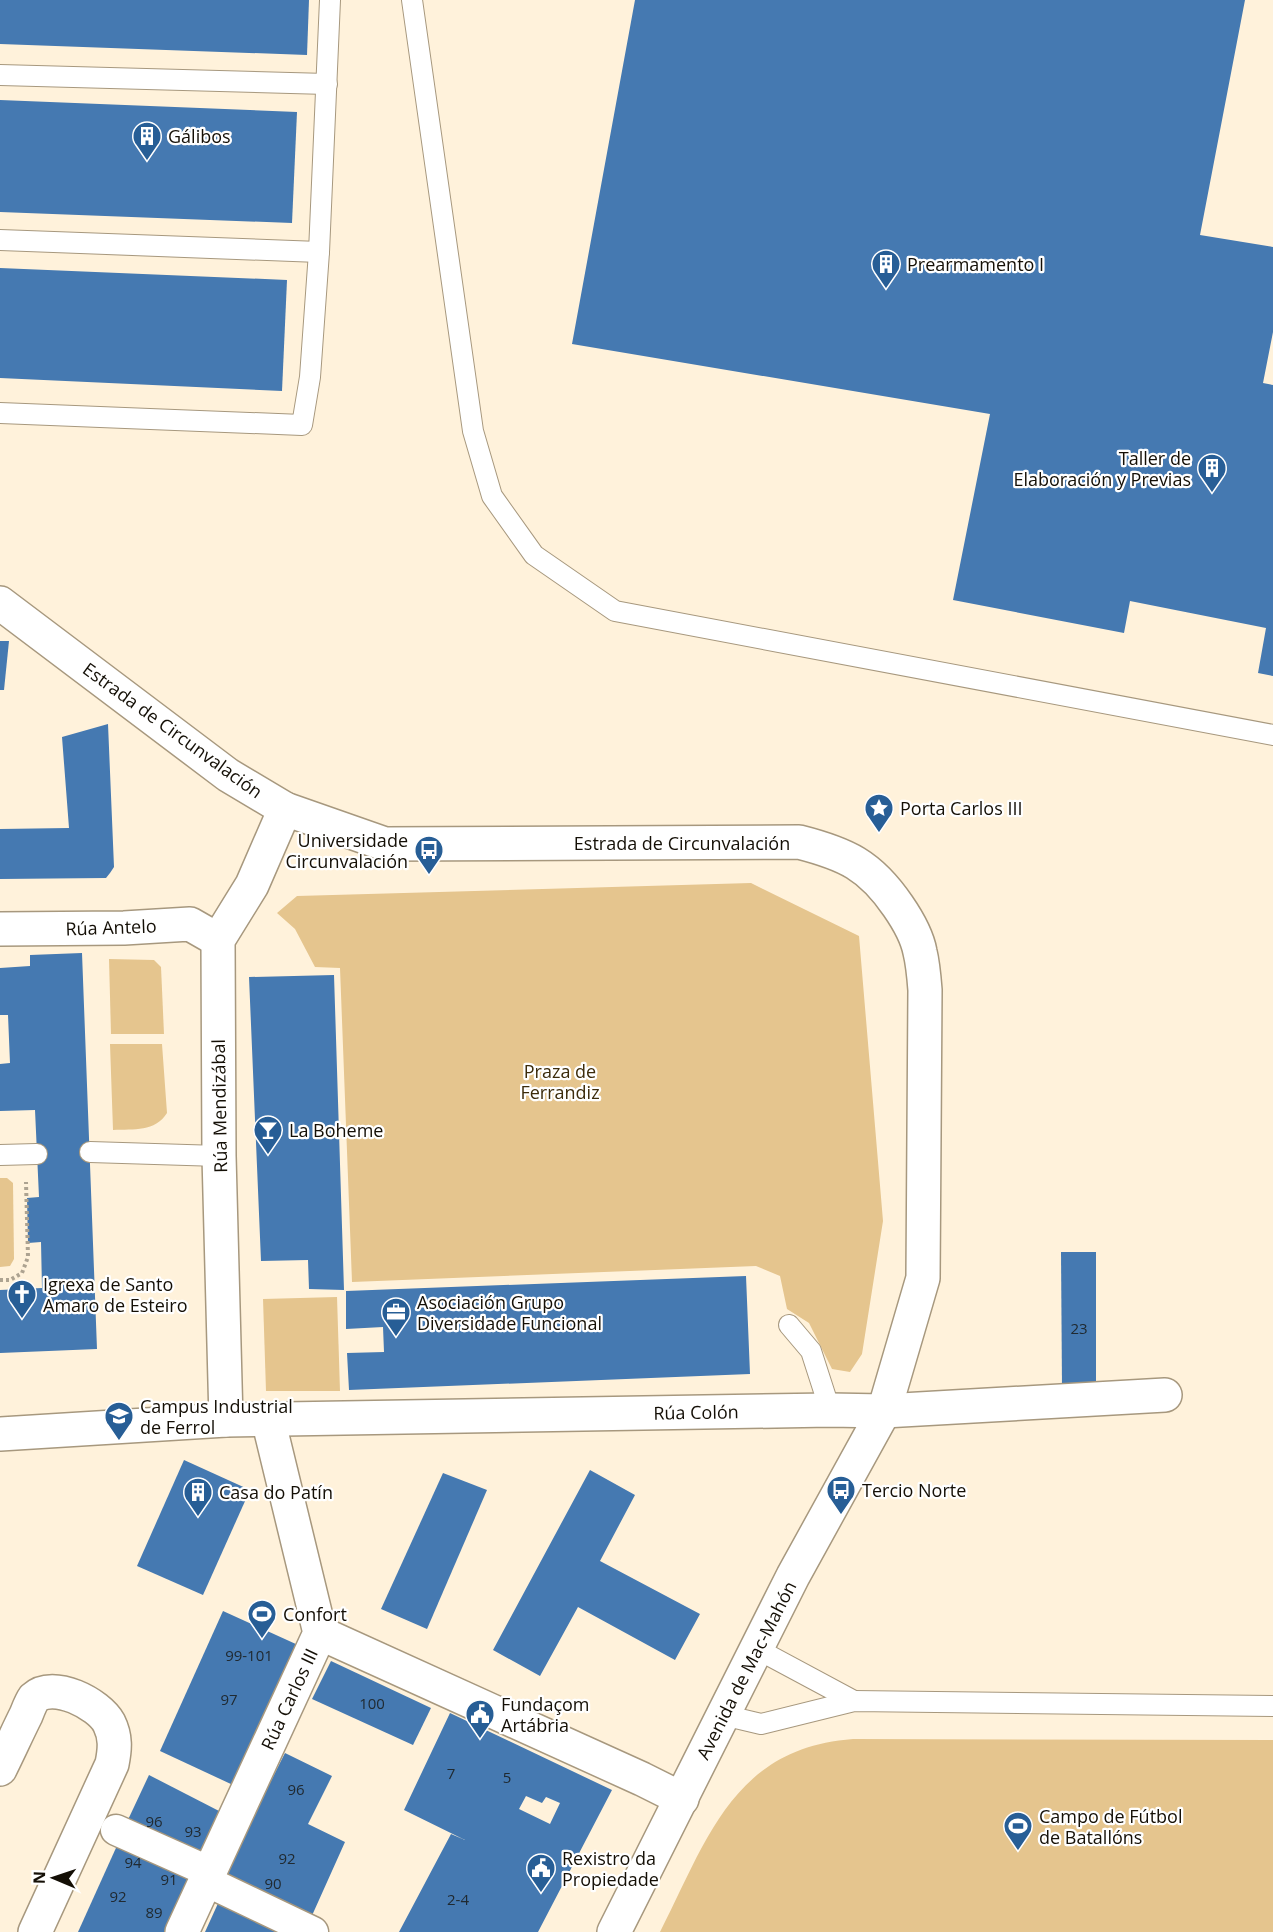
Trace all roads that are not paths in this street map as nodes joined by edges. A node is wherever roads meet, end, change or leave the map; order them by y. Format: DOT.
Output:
graph roads {
  1 [pos="330,0"];
  2 [pos="412,0"];
  3 [pos="0,75"];
  4 [pos="327,84"];
  5 [pos="0,240"];
  6 [pos="319,252"];
  7 [pos="0,413"];
  8 [pos="0,603"];
  9 [pos="1273,735"];
  10 [pos="285,809"];
  11 [pos="0,929"];
  12 [pos="218,940"];
  13 [pos="90,1152"];
  14 [pos="31,1154"];
  15 [pos="0,1155"];
  16 [pos="219,1156"];
  17 [pos="789,1325"];
  18 [pos="1165,1395"];
  19 [pos="830,1410"];
  20 [pos="884,1411"];
  21 [pos="268,1419"];
  22 [pos="226,1420"];
  23 [pos="0,1434"];
  24 [pos="320,1633"];
  25 [pos="757,1649"];
  26 [pos="854,1701"];
  27 [pos="1273,1706"];
  28 [pos="723,1715"];
  29 [pos="0,1769"];
  30 [pos="682,1798"];
  31 [pos="116,1830"];
  32 [pos="208,1877"];
  33 [pos="35,1932"];
  34 [pos="182,1932"];
  35 [pos="313,1932"];
  36 [pos="615,1932"];
  1 -- 4 [label="lane"];
  2 -- 9 [label="lane"];
  3 -- 4 [label="lane"];
  4 -- 6 [label="lane"];
  5 -- 6 [label="lane"];
  6 -- 7 [label="lane"];
  8 -- 10 [label="street, Estrada de Circunvalación"];
  10 -- 12 [label="street"];
  10 -- 20 [label="street, Estrada de Circunvalación"];
  11 -- 12 [label="street, Rúa Antelo"];
  12 -- 16 [label="street, Rúa Mendizábal"];
  13 -- 16 [label="lane"];
  14 -- 15 [label="lane"];
  16 -- 22 [label="street, Rúa Mendizábal"];
  17 -- 19 [label="lane"];
  18 -- 20 [label="street, Rúa Colón"];
  19 -- 20 [label="street, Rúa Colón"];
  19 -- 21 [label="street, Rúa Colón"];
  20 -- 25 [label="street, Avenida de Mac-Mahón"];
  21 -- 22 [label="street, Rúa Colón"];
  21 -- 24 [label="street, Rúa Carlos III"];
  22 -- 23 [label="street, Rúa Colón"];
  24 -- 30 [label="street"];
  24 -- 32 [label="street, Rúa Carlos III"];
  25 -- 26 [label="lane"];
  25 -- 28 [label="street, Avenida de Mac-Mahón"];
  26 -- 27 [label="lane"];
  26 -- 28 [label="lane"];
  28 -- 30 [label="street, Avenida de Mac-Mahón"];
  29 -- 33 [label="street"];
  30 -- 36 [label="street, Avenida de Mac-Mahón"];
  31 -- 32 [label="street"];
  32 -- 34 [label="street, Rúa Carlos III"];
  32 -- 35 [label="street"];
}
